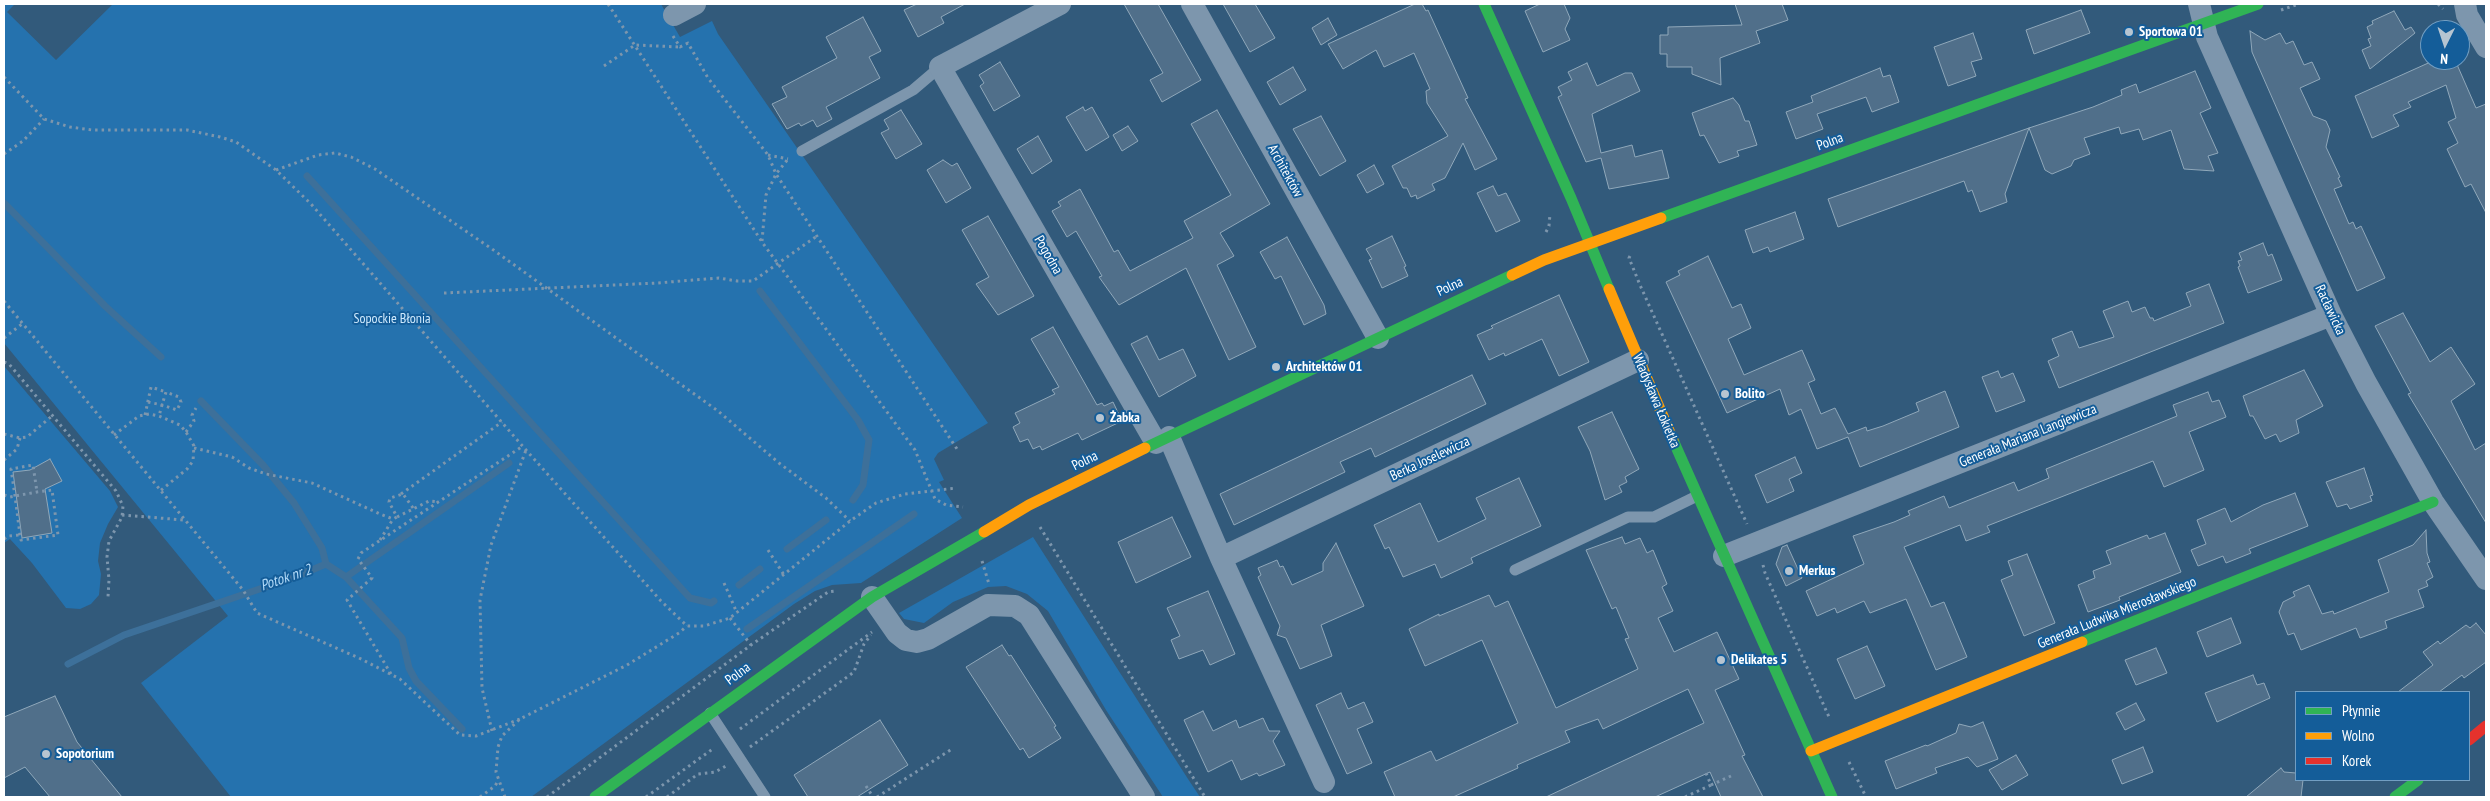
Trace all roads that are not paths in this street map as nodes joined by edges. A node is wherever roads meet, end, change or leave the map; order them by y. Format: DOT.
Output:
graph roads {
  1 [pos="695,4"];
  2 [pos="1060,4"];
  3 [pos="1192,4"];
  4 [pos="1484,4"];
  5 [pos="2258,4"];
  6 [pos="2465,4"];
  7 [pos="2202,14"];
  8 [pos="672,24"];
  9 [pos="2486,47"];
  10 [pos="940,67"];
  11 [pos="802,151"];
  12 [pos="1590,243"];
  13 [pos="2331,316"];
  14 [pos="1378,338"];
  15 [pos="1638,360"];
  16 [pos="1162,440"];
  17 [pos="1697,496"];
  18 [pos="2433,502"];
  19 [pos="1724,556"];
  20 [pos="1221,558"];
  21 [pos="1515,570"];
  22 [pos="2486,579"];
  23 [pos="872,597"];
  24 [pos="710,712"];
  25 [pos="2486,726"];
  26 [pos="2470,739"];
  27 [pos="1811,751"];
  28 [pos="2417,781"];
  29 [pos="1324,782"];
  30 [pos="594,797"];
  31 [pos="764,797"];
  32 [pos="1144,797"];
  33 [pos="1832,797"];
  34 [pos="2395,797"];
  1 -- 8 [label="street"];
  2 -- 10 [label="street"];
  3 -- 14 [label="street, Architektów"];
  4 -- 12 [label="street, Władysława Łokietka"];
  5 -- 7 [label="street, Polna"];
  6 -- 9 [label="street"];
  7 -- 12 [label="street, Polna"];
  7 -- 13 [label="street, Racławicka"];
  10 -- 11 [label="lane"];
  10 -- 16 [label="street, Pogodna"];
  12 -- 14 [label="street, Polna"];
  12 -- 15 [label="street, Władysława Łokietka"];
  13 -- 18 [label="street, Racławicka"];
  13 -- 19 [label="street, Generała Mariana Langiewicza"];
  14 -- 16 [label="street, Polna"];
  15 -- 17 [label="street, Władysława Łokietka"];
  15 -- 20 [label="street, Berka Joselewicza"];
  16 -- 20 [label="street"];
  16 -- 23 [label="street, Polna"];
  17 -- 19 [label="street, Władysława Łokietka"];
  17 -- 21 [label="lane"];
  18 -- 22 [label="street, Racławicka"];
  18 -- 27 [label="street, Generała Ludwika Mierosławskiego"];
  19 -- 27 [label="street, Władysława Łokietka"];
  20 -- 29 [label="street"];
  23 -- 24 [label="street, Polna"];
  23 -- 32 [label="street"];
  24 -- 30 [label="street, Polna"];
  24 -- 31 [label="lane"];
  25 -- 26 [label="street"];
  27 -- 33 [label="street, Władysława Łokietka"];
  28 -- 34 [label="street"];
}
